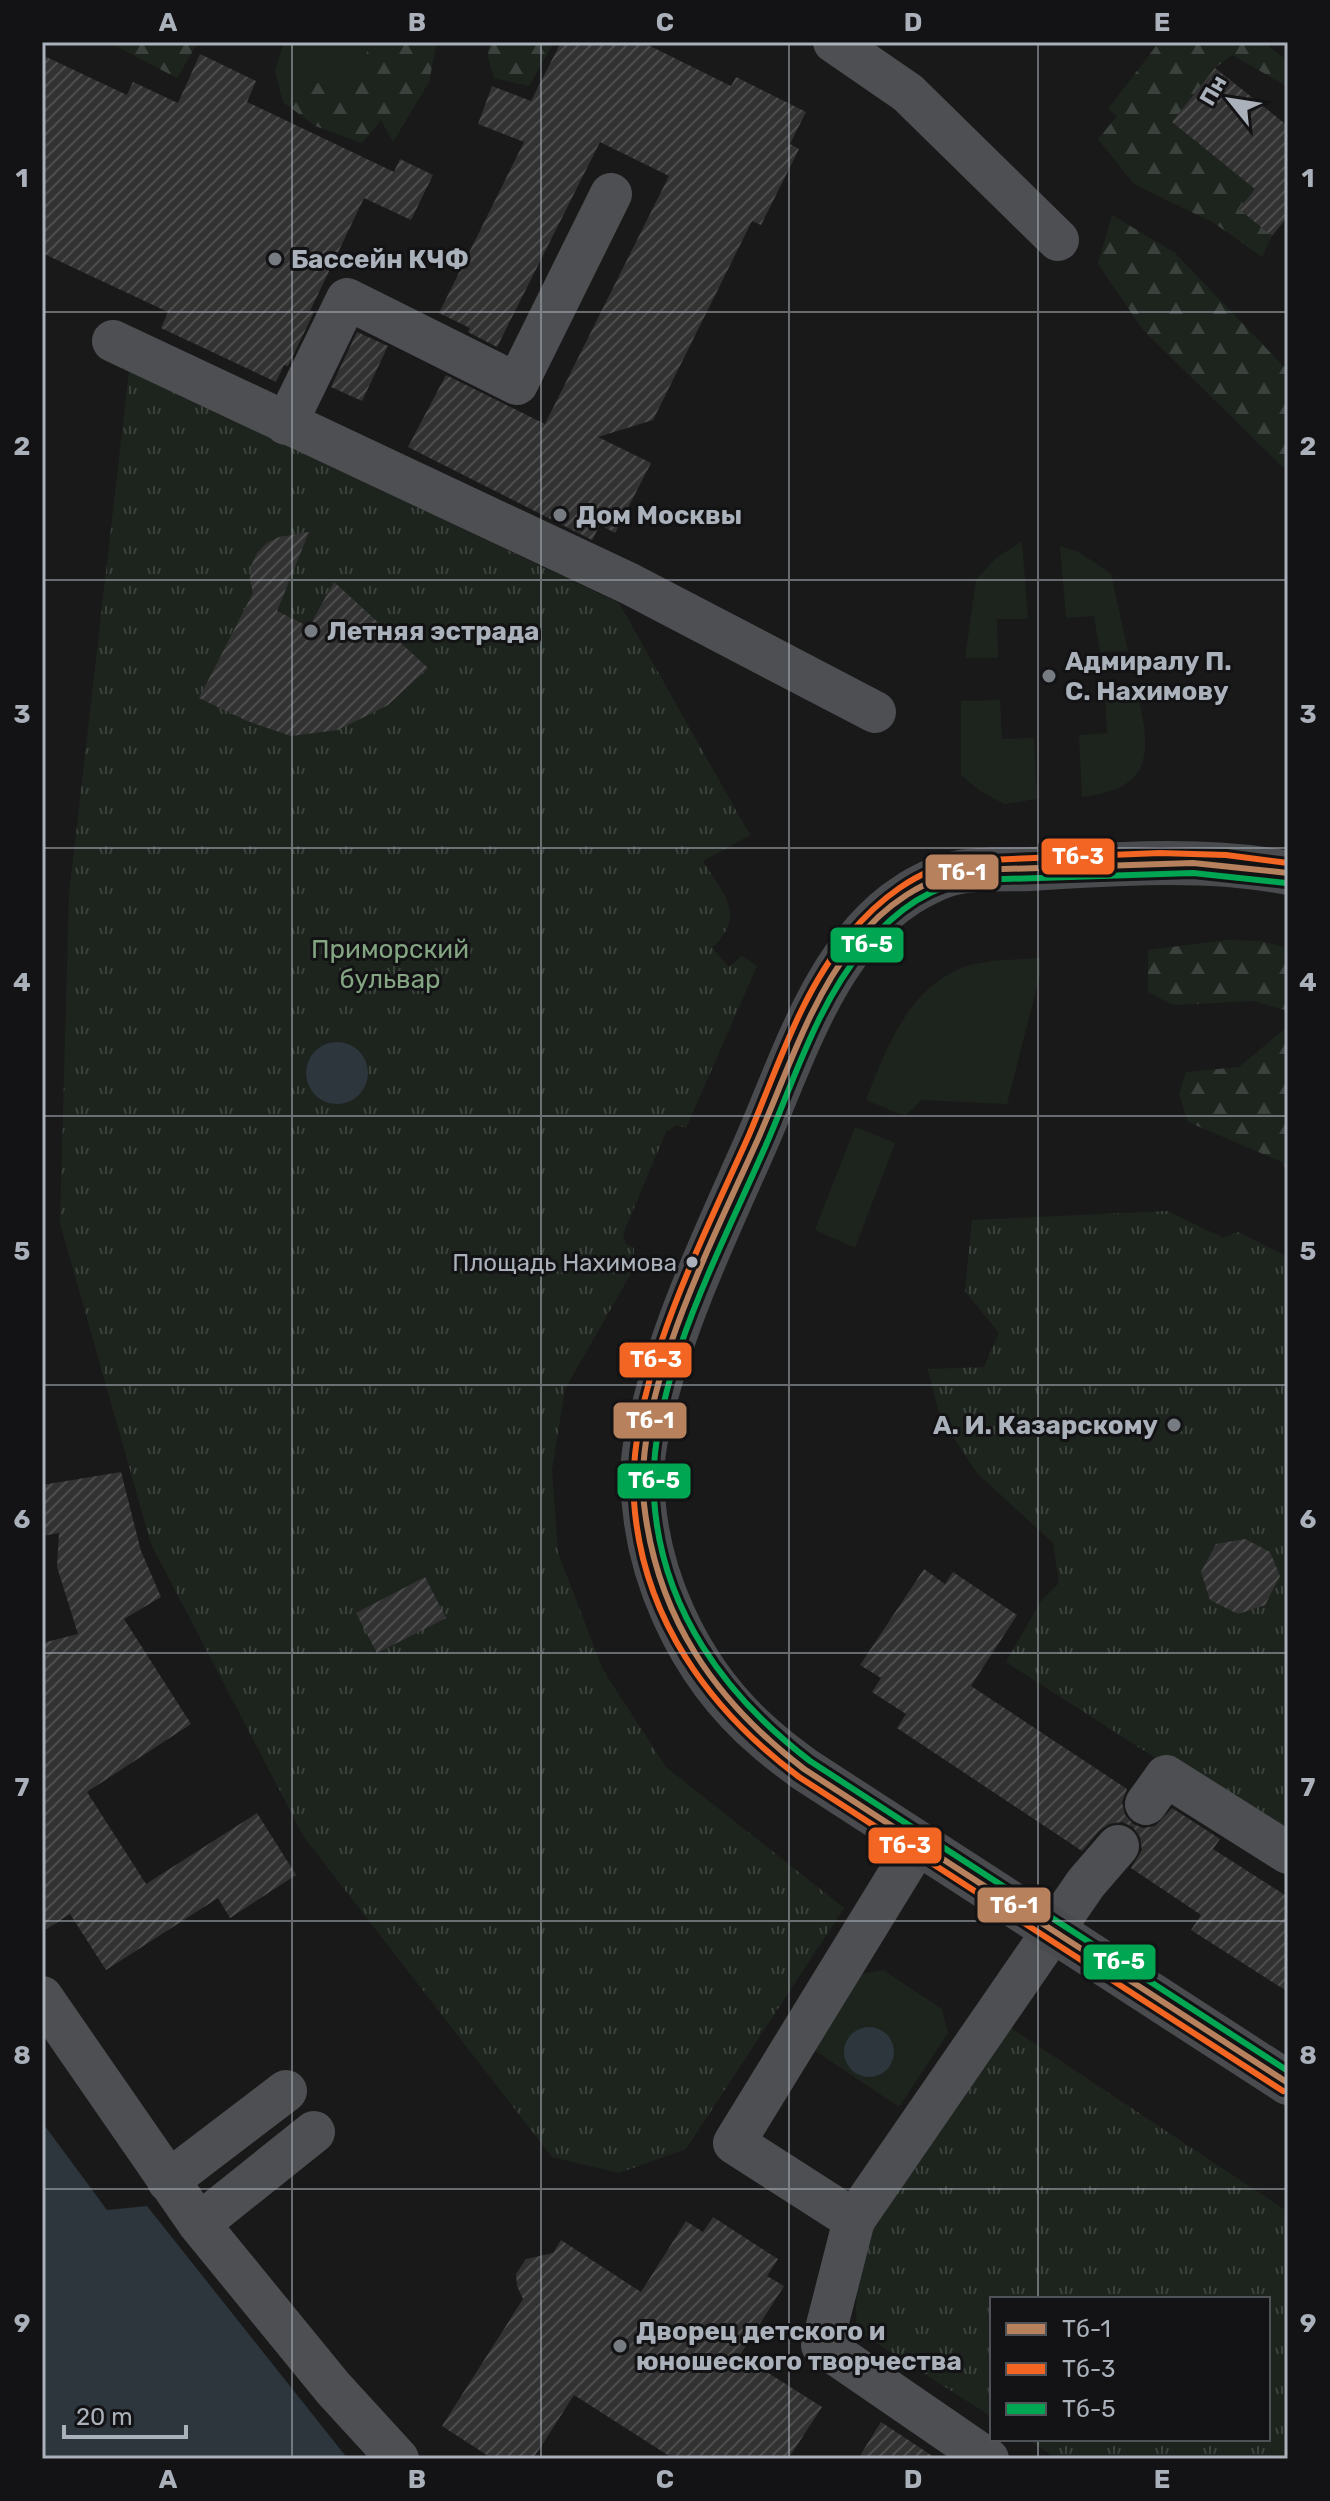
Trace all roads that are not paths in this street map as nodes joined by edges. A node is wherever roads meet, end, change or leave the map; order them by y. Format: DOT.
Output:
graph roads {
  1 [pos="834,42"];
  2 [pos="611,194"];
  3 [pos="1058,240"];
  4 [pos="113,341"];
  5 [pos="286,424"];
  6 [pos="875,712"];
  7 [pos="1283,872"];
  8 [pos="1146,1804"];
  9 [pos="918,1843"];
  10 [pos="1118,1846"];
  11 [pos="1288,1853"];
  12 [pos="1054,1931"];
  13 [pos="42,1997"];
  14 [pos="1288,2083"];
  15 [pos="286,2091"];
  16 [pos="314,2132"];
  17 [pos="168,2181"];
  18 [pos="854,2220"];
  19 [pos="199,2224"];
  20 [pos="398,2459"];
  21 [pos="988,2459"];
  1 -- 3 [label="street"];
  2 -- 5 [label="street"];
  4 -- 5 [label="street"];
  5 -- 6 [label="street"];
  7 -- 9 [label="main road"];
  8 -- 11 [label="street"];
  9 -- 12 [label="main road"];
  9 -- 18 [label="street"];
  10 -- 12 [label="street"];
  12 -- 14 [label="main road"];
  12 -- 18 [label="street"];
  13 -- 17 [label="street"];
  15 -- 17 [label="street"];
  16 -- 19 [label="street"];
  17 -- 19 [label="street"];
  18 -- 21 [label="street"];
  19 -- 20 [label="street"];
}
